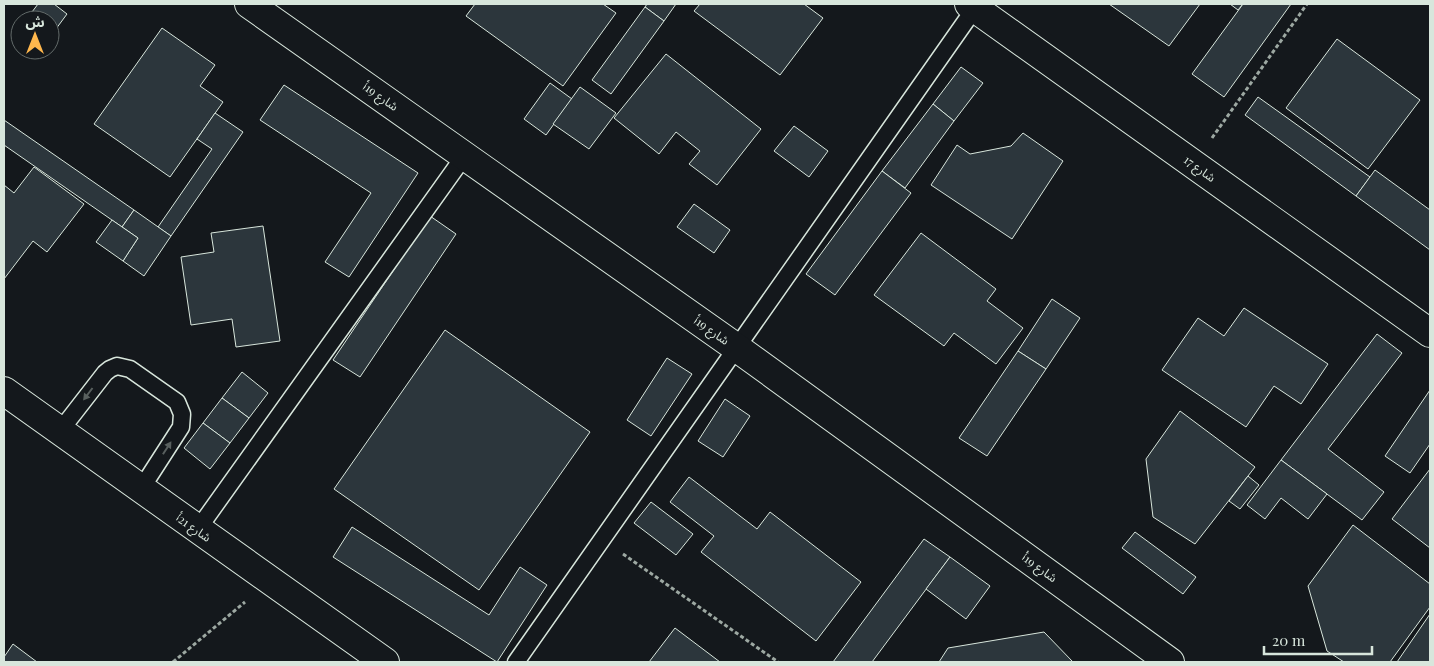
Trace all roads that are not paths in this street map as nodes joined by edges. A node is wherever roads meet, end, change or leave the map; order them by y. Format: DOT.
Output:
graph roads {
  1 [pos="248,4"];
  2 [pos="972,6"];
  3 [pos="464,155"];
  4 [pos="1430,333"];
  5 [pos="736,348"];
  6 [pos="4,391"];
  7 [pos="60,431"];
  8 [pos="141,489"];
  9 [pos="198,529"];
  10 [pos="385,662"];
  11 [pos="516,662"];
  12 [pos="1170,662"];
  1 -- 3 [label="street, شارع 19أ"];
  2 -- 4 [label="street, شارع 17"];
  2 -- 5 [label="lane"];
  3 -- 5 [label="street, شارع 19أ"];
  3 -- 9 [label="lane"];
  5 -- 11 [label="lane"];
  5 -- 12 [label="street, شارع 19أ"];
  6 -- 7 [label="street, شارع 21أ"];
  7 -- 8 [label="street, شارع 21أ"];
  8 -- 7 [label="lane, one-way"];
  8 -- 9 [label="street, شارع 21أ"];
  9 -- 10 [label="street, شارع 21أ"];
}
